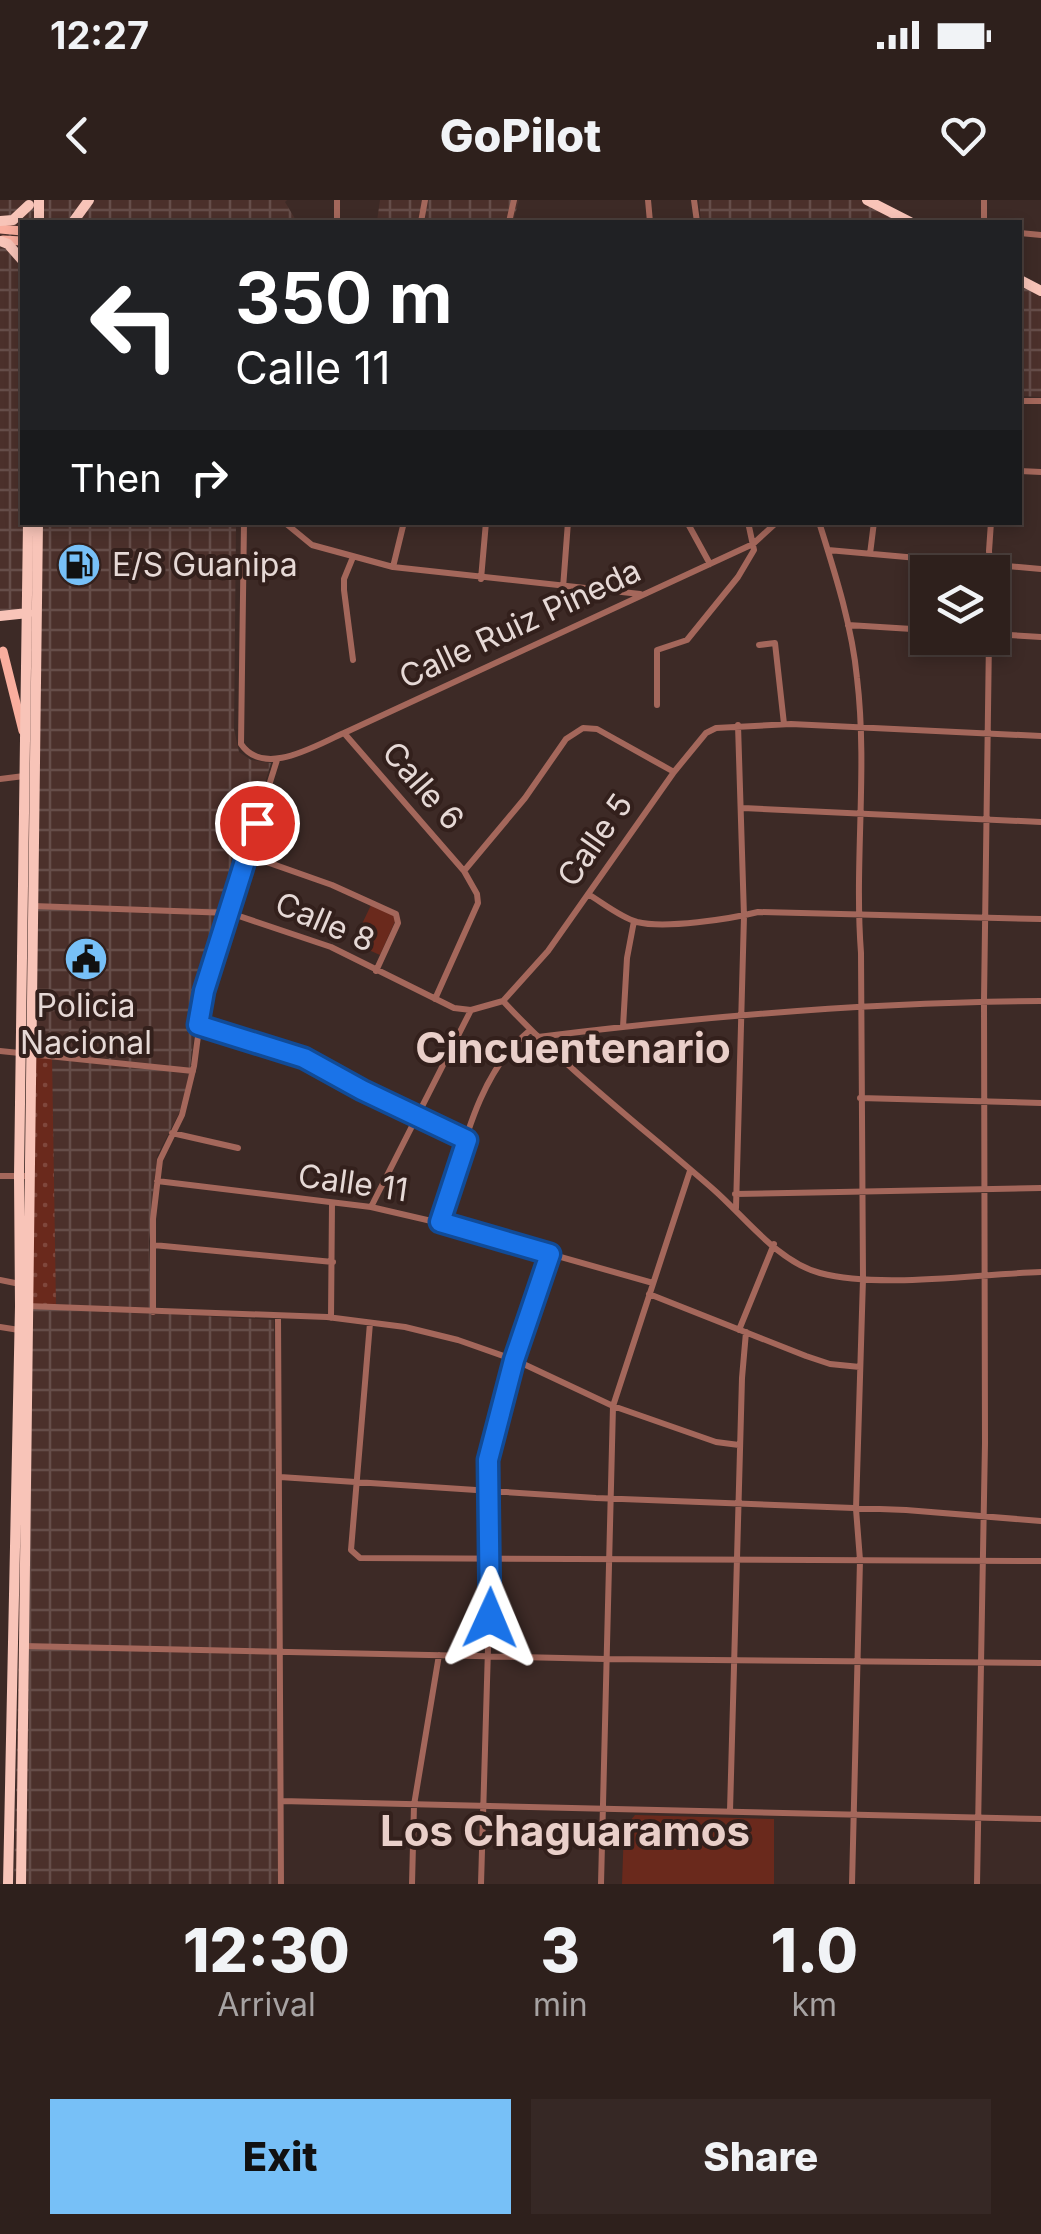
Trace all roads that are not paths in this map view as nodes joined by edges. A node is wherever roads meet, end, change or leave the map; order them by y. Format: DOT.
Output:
graph roads {
  1 [pos="867,200"];
  2 [pos="32,202"];
  3 [pos="906,220"];
  4 [pos="0,221"];
  5 [pos="0,241"];
  6 [pos="20,258"];
  7 [pos="28,525"];
  8 [pos="38,525"];
  9 [pos="244,525"];
  10 [pos="288,525"];
  11 [pos="403,525"];
  12 [pos="486,525"];
  13 [pos="568,525"];
  14 [pos="689,525"];
  15 [pos="749,525"];
  16 [pos="774,525"];
  17 [pos="819,525"];
  18 [pos="874,525"];
  19 [pos="991,525"];
  20 [pos="753,544"];
  21 [pos="828,550"];
  22 [pos="870,554"];
  23 [pos="990,555"];
  24 [pos="910,557"];
  25 [pos="353,558"];
  26 [pos="710,564"];
  27 [pos="1010,566"];
  28 [pos="393,567"];
  29 [pos="1041,569"];
  30 [pos="481,579"];
  31 [pos="562,588"];
  32 [pos="644,594"];
  33 [pos="28,613"];
  34 [pos="0,616"];
  35 [pos="848,626"];
  36 [pos="910,629"];
  37 [pos="1010,636"];
  38 [pos="1041,637"];
  39 [pos="760,645"];
  40 [pos="2,647"];
  41 [pos="990,655"];
  42 [pos="353,660"];
  43 [pos="657,705"];
  44 [pos="26,709"];
  45 [pos="35,724"];
  46 [pos="784,724"];
  47 [pos="738,725"];
  48 [pos="860,726"];
  49 [pos="988,732"];
  50 [pos="344,733"];
  51 [pos="1041,736"];
  52 [pos="26,743"];
  53 [pos="278,760"];
  54 [pos="674,772"];
  55 [pos="26,776"];
  56 [pos="0,780"];
  57 [pos="742,808"];
  58 [pos="860,813"];
  59 [pos="986,818"];
  60 [pos="1041,822"];
  61 [pos="246,855"];
  62 [pos="464,871"];
  63 [pos="588,894"];
  64 [pos="32,906"];
  65 [pos="230,912"];
  66 [pos="858,912"];
  67 [pos="744,916"];
  68 [pos="987,917"];
  69 [pos="1041,919"];
  70 [pos="634,921"];
  71 [pos="376,971"];
  72 [pos="435,999"];
  73 [pos="503,1001"];
  74 [pos="984,1001"];
  75 [pos="1041,1001"];
  76 [pos="860,1008"];
  77 [pos="471,1010"];
  78 [pos="743,1017"];
  79 [pos="198,1025"];
  80 [pos="623,1026"];
  81 [pos="530,1031"];
  82 [pos="537,1038"];
  83 [pos="0,1051"];
  84 [pos="26,1052"];
  85 [pos="193,1071"];
  86 [pos="860,1098"];
  87 [pos="984,1102"];
  88 [pos="1041,1103"];
  89 [pos="418,1117"];
  90 [pos="172,1133"];
  91 [pos="467,1140"];
  92 [pos="238,1148"];
  93 [pos="690,1171"];
  94 [pos="0,1176"];
  95 [pos="24,1176"];
  96 [pos="157,1181"];
  97 [pos="1041,1188"];
  98 [pos="985,1189"];
  99 [pos="735,1194"];
  100 [pos="863,1194"];
  101 [pos="332,1203"];
  102 [pos="371,1207"];
  103 [pos="736,1210"];
  104 [pos="440,1222"];
  105 [pos="774,1244"];
  106 [pos="153,1245"];
  107 [pos="550,1254"];
  108 [pos="332,1262"];
  109 [pos="1041,1272"];
  110 [pos="985,1274"];
  111 [pos="863,1279"];
  112 [pos="0,1280"];
  113 [pos="653,1283"];
  114 [pos="20,1284"];
  115 [pos="650,1294"];
  116 [pos="25,1306"];
  117 [pos="153,1312"];
  118 [pos="278,1316"];
  119 [pos="331,1318"];
  120 [pos="370,1322"];
  121 [pos="0,1327"];
  122 [pos="20,1330"];
  123 [pos="742,1331"];
  124 [pos="514,1360"];
  125 [pos="860,1367"];
  126 [pos="612,1406"];
  127 [pos="739,1445"];
  128 [pos="280,1477"];
  129 [pos="358,1481"];
  130 [pos="489,1491"];
  131 [pos="610,1499"];
  132 [pos="738,1504"];
  133 [pos="856,1509"];
  134 [pos="984,1516"];
  135 [pos="1041,1520"];
  136 [pos="490,1557"];
  137 [pos="736,1559"];
  138 [pos="608,1560"];
  139 [pos="860,1560"];
  140 [pos="984,1561"];
  141 [pos="1041,1561"];
  142 [pos="23,1646"];
  143 [pos="279,1653"];
  144 [pos="439,1655"];
  145 [pos="489,1655"];
  146 [pos="606,1660"];
  147 [pos="733,1660"];
  148 [pos="858,1662"];
  149 [pos="982,1663"];
  150 [pos="1041,1664"];
  151 [pos="281,1801"];
  152 [pos="414,1805"];
  153 [pos="483,1807"];
  154 [pos="602,1811"];
  155 [pos="730,1811"];
  156 [pos="856,1814"];
  157 [pos="978,1816"];
  158 [pos="1041,1818"];
  159 [pos="8,1884"];
  160 [pos="21,1884"];
  161 [pos="281,1884"];
  162 [pos="412,1884"];
  163 [pos="481,1884"];
  164 [pos="601,1884"];
  165 [pos="852,1884"];
  166 [pos="977,1884"];
  1 -- 3 [label="highway"];
  2 -- 4 [label="highway"];
  5 -- 6 [label="highway"];
  7 -- 33 [label="highway"];
  8 -- 45 [label="highway"];
  9 -- 53 [label="street"];
  10 -- 25 [label="street"];
  11 -- 28 [label="street"];
  12 -- 30 [label="street"];
  13 -- 31 [label="street"];
  14 -- 26 [label="street"];
  15 -- 20 [label="street"];
  16 -- 20 [label="street, Calle Ruiz Pineda"];
  17 -- 21 [label="street"];
  18 -- 22 [label="street"];
  19 -- 23 [label="street"];
  20 -- 26 [label="street, Calle Ruiz Pineda"];
  20 -- 43 [label="street"];
  21 -- 22 [label="street"];
  21 -- 35 [label="street"];
  22 -- 24 [label="street"];
  25 -- 28 [label="street"];
  25 -- 42 [label="street"];
  26 -- 32 [label="street, Calle Ruiz Pineda"];
  27 -- 29 [label="street"];
  28 -- 30 [label="street"];
  30 -- 31 [label="street"];
  31 -- 32 [label="street"];
  32 -- 50 [label="street, Calle Ruiz Pineda"];
  33 -- 34 [label="highway"];
  33 -- 44 [label="highway"];
  35 -- 36 [label="street"];
  35 -- 48 [label="street"];
  37 -- 38 [label="street"];
  39 -- 46 [label="street"];
  40 -- 44 [label="main road"];
  40 -- 52 [label="main road"];
  41 -- 49 [label="street"];
  44 -- 45 [label="main road"];
  44 -- 52 [label="highway"];
  45 -- 64 [label="highway"];
  46 -- 47 [label="street"];
  46 -- 48 [label="street"];
  47 -- 54 [label="street, Calle 5"];
  47 -- 57 [label="street"];
  48 -- 49 [label="street"];
  48 -- 58 [label="street"];
  49 -- 51 [label="street"];
  49 -- 59 [label="street"];
  50 -- 53 [label="street, Calle Ruiz Pineda"];
  50 -- 62 [label="street, Calle 6"];
  52 -- 55 [label="highway"];
  53 -- 61 [label="street"];
  54 -- 62 [label="street"];
  54 -- 63 [label="street, Calle 5"];
  55 -- 56 [label="street"];
  55 -- 84 [label="highway"];
  57 -- 58 [label="street"];
  57 -- 67 [label="street"];
  58 -- 59 [label="street"];
  58 -- 66 [label="street"];
  59 -- 60 [label="street"];
  59 -- 68 [label="street"];
  61 -- 65 [label="street"];
  61 -- 71 [label="street"];
  62 -- 72 [label="street"];
  63 -- 70 [label="street"];
  63 -- 73 [label="street, Calle 5"];
  64 -- 65 [label="street, Calle 8"];
  64 -- 84 [label="highway"];
  65 -- 71 [label="street, Calle 8"];
  65 -- 79 [label="street"];
  66 -- 67 [label="street"];
  66 -- 68 [label="street"];
  66 -- 76 [label="street"];
  67 -- 70 [label="street"];
  67 -- 78 [label="street"];
  68 -- 69 [label="street"];
  68 -- 74 [label="street"];
  70 -- 80 [label="street"];
  71 -- 72 [label="street, Calle 8"];
  72 -- 77 [label="street, Calle 8"];
  73 -- 77 [label="street"];
  73 -- 81 [label="street"];
  74 -- 75 [label="street"];
  74 -- 76 [label="street"];
  74 -- 87 [label="street"];
  76 -- 78 [label="street"];
  76 -- 86 [label="street"];
  77 -- 89 [label="street"];
  78 -- 80 [label="street"];
  78 -- 99 [label="street"];
  79 -- 85 [label="street"];
  79 -- 89 [label="street"];
  80 -- 82 [label="street"];
  81 -- 82 [label="street"];
  81 -- 91 [label="street"];
  82 -- 93 [label="street"];
  83 -- 84 [label="street"];
  84 -- 85 [label="street"];
  84 -- 95 [label="highway"];
  85 -- 90 [label="street"];
  86 -- 87 [label="street"];
  86 -- 100 [label="street"];
  87 -- 88 [label="street"];
  87 -- 98 [label="street"];
  89 -- 91 [label="street"];
  89 -- 102 [label="street"];
  90 -- 92 [label="street"];
  90 -- 96 [label="street"];
  91 -- 104 [label="street"];
  93 -- 103 [label="street"];
  93 -- 113 [label="street"];
  94 -- 95 [label="street"];
  95 -- 114 [label="highway"];
  95 -- 116 [label="highway"];
  96 -- 101 [label="street, Calle 11"];
  96 -- 106 [label="street"];
  97 -- 98 [label="street"];
  98 -- 100 [label="street"];
  98 -- 110 [label="street"];
  99 -- 100 [label="street"];
  99 -- 103 [label="street"];
  100 -- 111 [label="street"];
  101 -- 102 [label="street, Calle 11"];
  101 -- 108 [label="street"];
  102 -- 104 [label="street, Calle 11"];
  103 -- 105 [label="street"];
  104 -- 107 [label="street, Calle 11"];
  105 -- 111 [label="street"];
  105 -- 123 [label="street"];
  106 -- 108 [label="street"];
  106 -- 117 [label="street"];
  107 -- 113 [label="street, Calle 11"];
  107 -- 124 [label="street"];
  108 -- 119 [label="street"];
  109 -- 110 [label="street"];
  110 -- 111 [label="street"];
  110 -- 134 [label="street"];
  111 -- 125 [label="street"];
  112 -- 114 [label="street"];
  113 -- 115 [label="street"];
  114 -- 116 [label="highway"];
  115 -- 123 [label="street"];
  115 -- 126 [label="street"];
  116 -- 117 [label="street"];
  116 -- 122 [label="highway"];
  116 -- 142 [label="highway"];
  117 -- 118 [label="street"];
  118 -- 119 [label="street"];
  118 -- 128 [label="street"];
  119 -- 120 [label="street"];
  120 -- 124 [label="street"];
  120 -- 129 [label="street"];
  121 -- 122 [label="street"];
  122 -- 159 [label="highway"];
  123 -- 125 [label="street"];
  123 -- 127 [label="street"];
  124 -- 126 [label="street"];
  124 -- 130 [label="street"];
  125 -- 133 [label="street"];
  126 -- 127 [label="street"];
  126 -- 131 [label="street"];
  127 -- 132 [label="street"];
  128 -- 129 [label="street"];
  128 -- 143 [label="street"];
  129 -- 130 [label="street"];
  129 -- 136 [label="street"];
  130 -- 131 [label="street"];
  130 -- 136 [label="street"];
  131 -- 132 [label="street"];
  131 -- 138 [label="street"];
  132 -- 133 [label="street"];
  132 -- 137 [label="street"];
  133 -- 134 [label="street"];
  133 -- 139 [label="street"];
  134 -- 135 [label="street"];
  134 -- 140 [label="street"];
  136 -- 138 [label="street"];
  136 -- 145 [label="street"];
  137 -- 138 [label="street"];
  137 -- 139 [label="street"];
  137 -- 147 [label="street"];
  138 -- 146 [label="street"];
  139 -- 140 [label="street"];
  139 -- 148 [label="street"];
  140 -- 141 [label="street"];
  140 -- 149 [label="street"];
  142 -- 143 [label="street"];
  142 -- 160 [label="highway"];
  143 -- 144 [label="street"];
  143 -- 151 [label="street"];
  144 -- 145 [label="street"];
  144 -- 152 [label="street"];
  145 -- 146 [label="street"];
  145 -- 153 [label="street"];
  146 -- 147 [label="street"];
  146 -- 154 [label="street"];
  147 -- 148 [label="street"];
  147 -- 155 [label="street"];
  148 -- 149 [label="street"];
  148 -- 156 [label="street"];
  149 -- 150 [label="street"];
  149 -- 157 [label="street"];
  151 -- 152 [label="street"];
  151 -- 161 [label="street"];
  152 -- 153 [label="street"];
  152 -- 162 [label="street"];
  153 -- 154 [label="street"];
  153 -- 163 [label="street"];
  154 -- 155 [label="street"];
  154 -- 164 [label="street"];
  155 -- 156 [label="street"];
  156 -- 157 [label="street"];
  156 -- 165 [label="street"];
  157 -- 158 [label="street"];
  157 -- 166 [label="street"];
}
